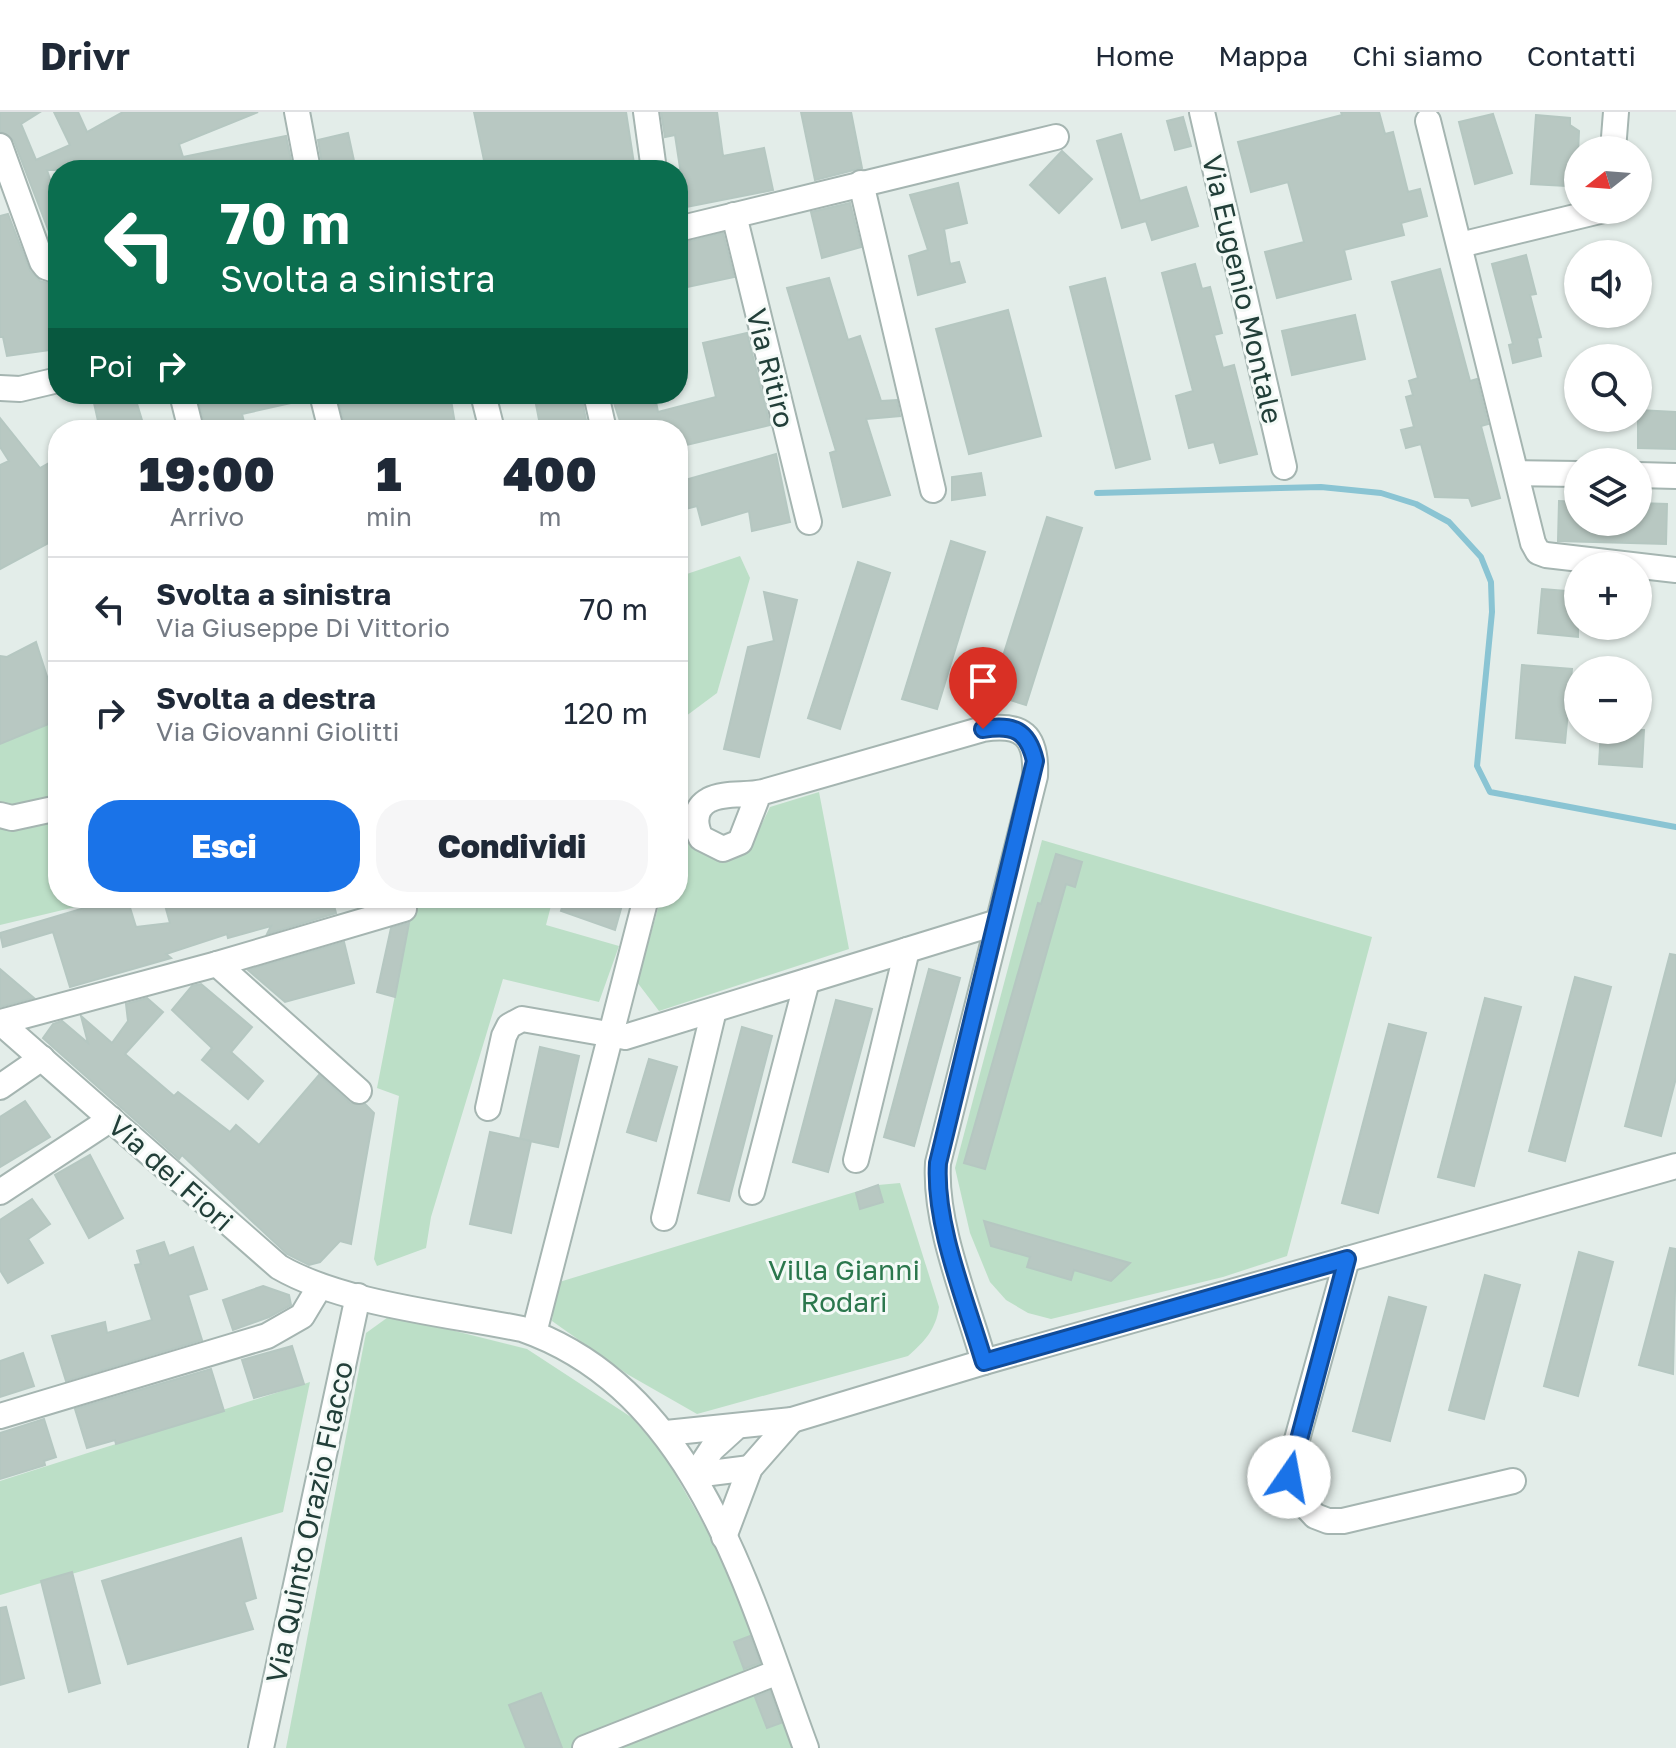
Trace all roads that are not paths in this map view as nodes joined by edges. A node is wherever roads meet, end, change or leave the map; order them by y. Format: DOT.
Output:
graph roads {
  1 [pos="297,112"];
  2 [pos="646,112"];
  3 [pos="1202,112"];
  4 [pos="1616,112"];
  5 [pos="1428,121"];
  6 [pos="1614,136"];
  7 [pos="1056,137"];
  8 [pos="0,146"];
  9 [pos="306,160"];
  10 [pos="653,160"];
  11 [pos="861,183"];
  12 [pos="734,215"];
  13 [pos="1564,220"];
  14 [pos="688,226"];
  15 [pos="1460,245"];
  16 [pos="48,268"];
  17 [pos="48,382"];
  18 [pos="10,389"];
  19 [pos="1284,467"];
  20 [pos="1516,473"];
  21 [pos="1564,474"];
  22 [pos="1652,475"];
  23 [pos="1676,476"];
  24 [pos="933,490"];
  25 [pos="809,522"];
  26 [pos="1676,570"];
  27 [pos="759,793"];
  28 [pos="48,810"];
  29 [pos="0,815"];
  30 [pos="644,908"];
  31 [pos="404,909"];
  32 [pos="998,922"];
  33 [pos="907,950"];
  34 [pos="217,964"];
  35 [pos="807,981"];
  36 [pos="714,1010"];
  37 [pos="0,1022"];
  38 [pos="612,1037"];
  39 [pos="42,1058"];
  40 [pos="0,1087"];
  41 [pos="359,1091"];
  42 [pos="488,1108"];
  43 [pos="111,1119"];
  44 [pos="856,1160"];
  45 [pos="1676,1166"];
  46 [pos="580,1189"];
  47 [pos="0,1192"];
  48 [pos="752,1192"];
  49 [pos="664,1218"];
  50 [pos="579,1226"];
  51 [pos="1347,1259"];
  52 [pos="320,1286"];
  53 [pos="358,1296"];
  54 [pos="534,1333"];
  55 [pos="984,1362"];
  56 [pos="0,1416"];
  57 [pos="792,1420"];
  58 [pos="734,1429"];
  59 [pos="666,1433"];
  60 [pos="750,1468"];
  61 [pos="695,1475"];
  62 [pos="1513,1481"];
  63 [pos="724,1537"];
  64 [pos="778,1672"];
  65 [pos="261,1748"];
  66 [pos="585,1748"];
  67 [pos="806,1748"];
  1 -- 9 [label="street"];
  2 -- 10 [label="street"];
  3 -- 19 [label="street, Via Eugenio Montale"];
  4 -- 6 [label="street"];
  5 -- 15 [label="street"];
  7 -- 11 [label="street"];
  8 -- 16 [label="street"];
  11 -- 12 [label="street"];
  11 -- 24 [label="street"];
  12 -- 14 [label="street"];
  12 -- 25 [label="street, Via Ritiro"];
  13 -- 15 [label="street"];
  15 -- 20 [label="street"];
  17 -- 18 [label="street"];
  20 -- 21 [label="street"];
  20 -- 26 [label="street"];
  22 -- 23 [label="street"];
  27 -- 32 [label="street"];
  28 -- 29 [label="street"];
  30 -- 38 [label="street"];
  31 -- 34 [label="street"];
  32 -- 33 [label="street"];
  32 -- 55 [label="street"];
  33 -- 35 [label="street"];
  33 -- 44 [label="street"];
  34 -- 37 [label="street"];
  34 -- 41 [label="street"];
  35 -- 36 [label="street"];
  35 -- 48 [label="street"];
  36 -- 38 [label="street"];
  36 -- 49 [label="street"];
  37 -- 39 [label="street, Via dei Fiori"];
  38 -- 42 [label="street"];
  38 -- 46 [label="street"];
  39 -- 40 [label="street"];
  39 -- 43 [label="street, Via dei Fiori"];
  43 -- 47 [label="street"];
  43 -- 52 [label="street, Via dei Fiori"];
  45 -- 51 [label="street"];
  46 -- 50 [label="street"];
  46 -- 54 [label="street"];
  51 -- 55 [label="street"];
  51 -- 62 [label="street"];
  52 -- 53 [label="street, Via dei Fiori"];
  52 -- 56 [label="street"];
  53 -- 54 [label="street, Via dei Fiori"];
  53 -- 65 [label="street, Via Quinto Orazio Flacco"];
  54 -- 59 [label="street, Via dei Fiori"];
  55 -- 57 [label="street"];
  57 -- 58 [label="street"];
  57 -- 60 [label="street"];
  58 -- 59 [label="street"];
  58 -- 61 [label="street"];
  59 -- 61 [label="street, Via dei Fiori"];
  60 -- 61 [label="street"];
  60 -- 63 [label="street"];
  61 -- 63 [label="street, Via dei Fiori"];
  63 -- 64 [label="street, Via dei Fiori"];
  64 -- 66 [label="street"];
  64 -- 67 [label="street, Via dei Fiori"];
}
